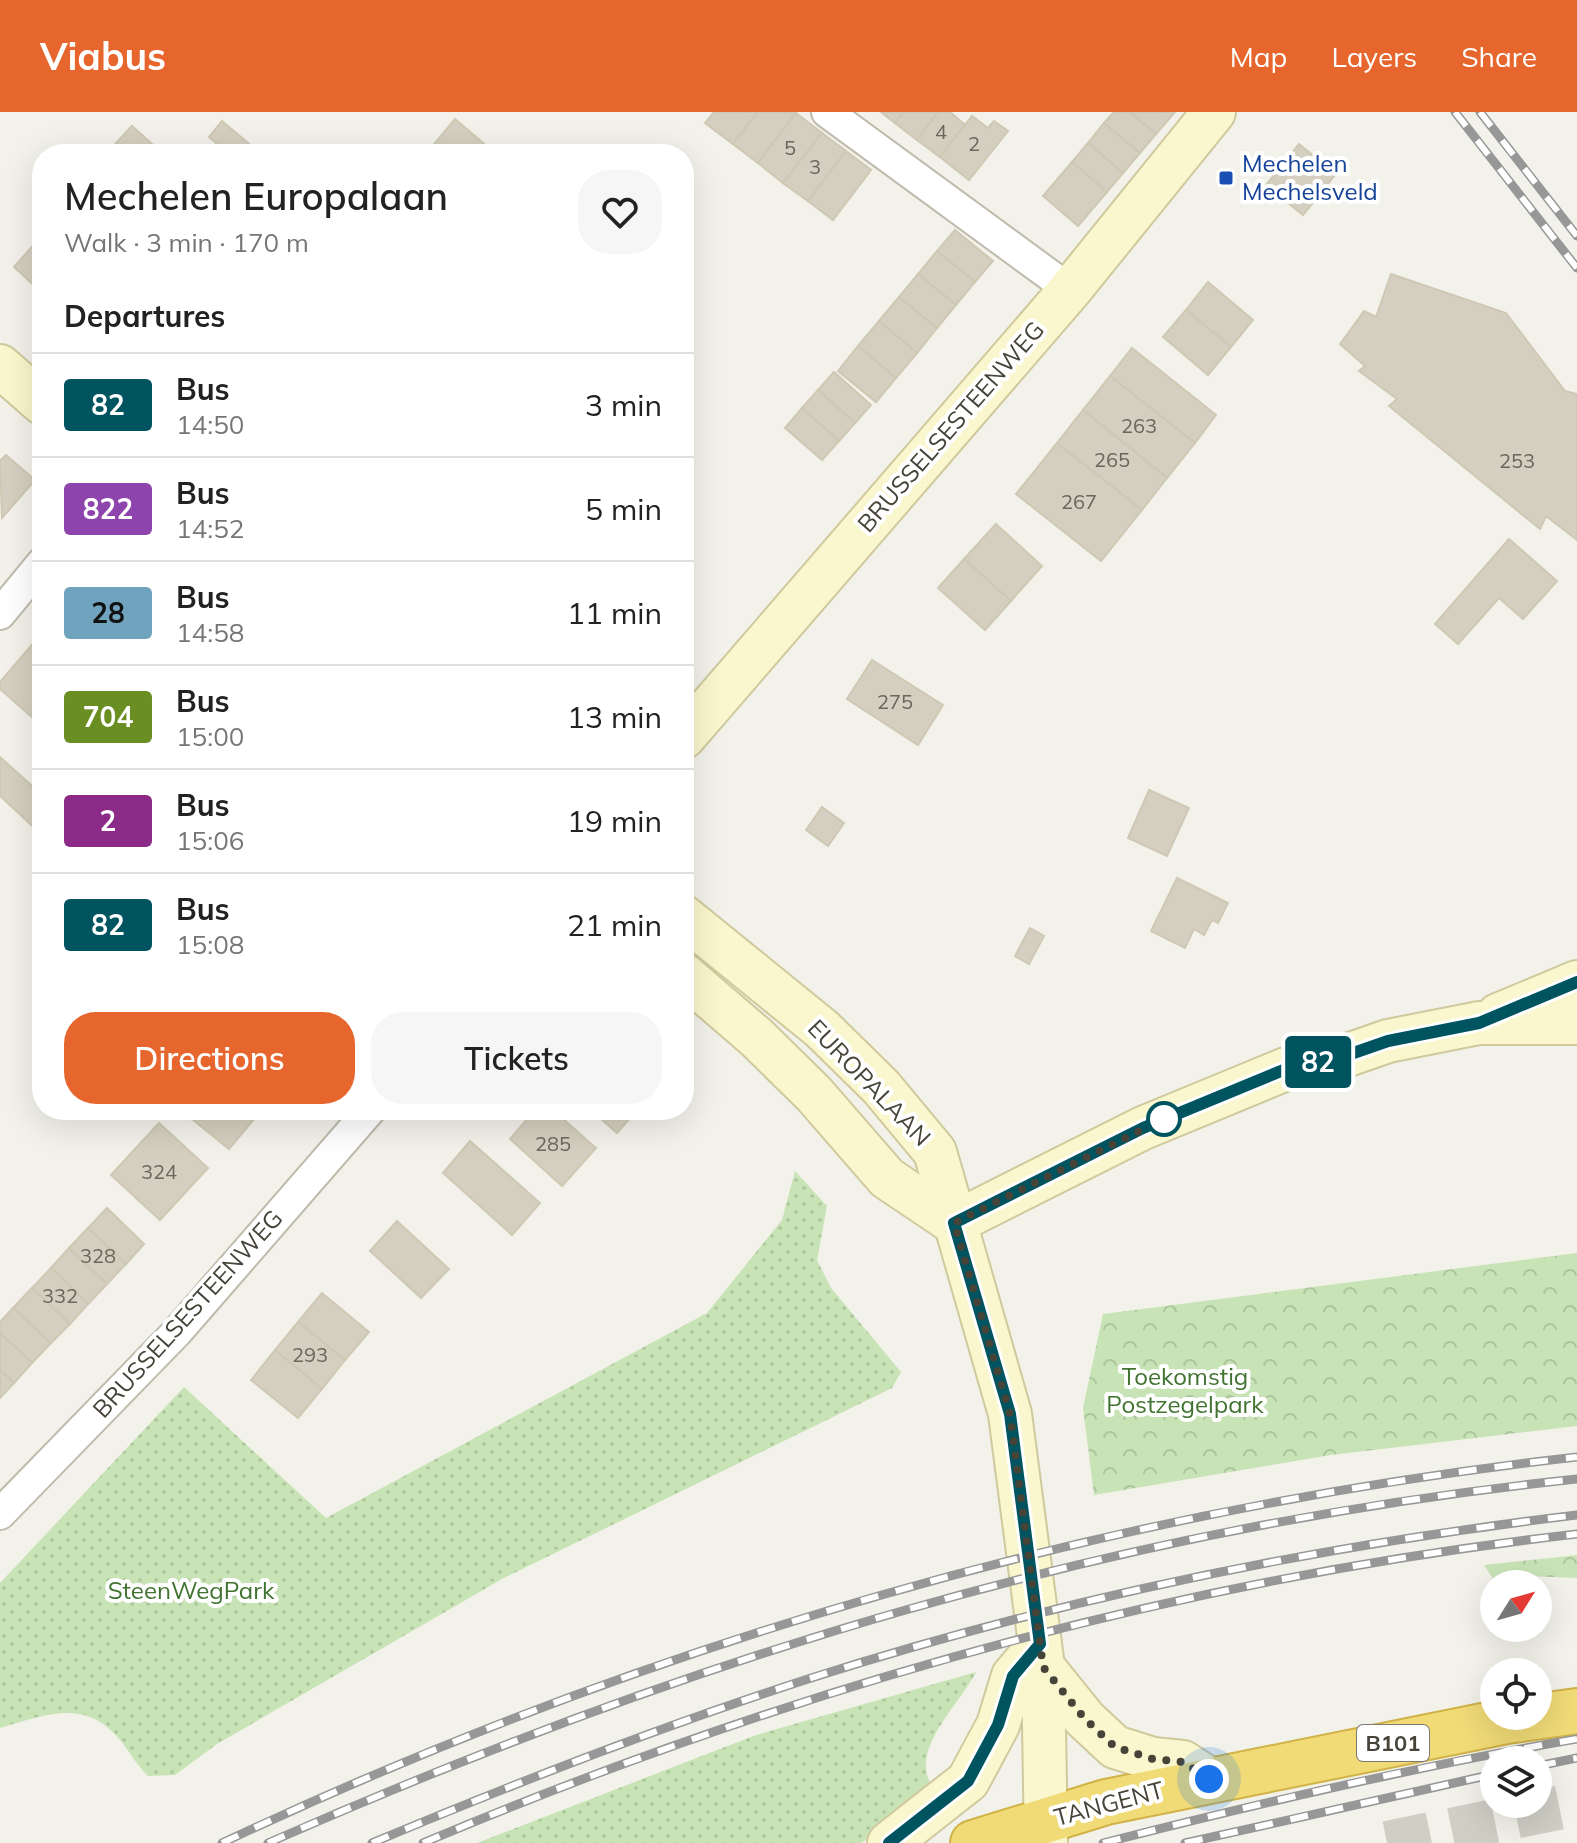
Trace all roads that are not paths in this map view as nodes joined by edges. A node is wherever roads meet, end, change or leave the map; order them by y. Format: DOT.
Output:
graph roads {
  1 [pos="827,112"];
  2 [pos="1214,112"];
  3 [pos="1070,290"];
  4 [pos="0,366"];
  5 [pos="32,394"];
  6 [pos="32,575"];
  7 [pos="0,614"];
  8 [pos="694,725"];
  9 [pos="694,925"];
  10 [pos="1577,982"];
  11 [pos="694,984"];
  12 [pos="1479,1023"];
  13 [pos="1577,1023"];
  14 [pos="361,1120"];
  15 [pos="954,1223"];
  16 [pos="0,1514"];
  17 [pos="1041,1655"];
  18 [pos="1577,1711"];
  19 [pos="1209,1779"];
  20 [pos="1047,1832"];
  21 [pos="889,1843"];
  22 [pos="973,1843"];
  1 -- 3 [label="street"];
  2 -- 3 [label="main road, BRUSSELSESTEENWEG"];
  3 -- 8 [label="main road, BRUSSELSESTEENWEG"];
  4 -- 5 [label="main road"];
  6 -- 7 [label="street"];
  9 -- 15 [label="main road, EUROPALAAN"];
  10 -- 12 [label="main road"];
  11 -- 15 [label="main road, EUROPALAAN"];
  12 -- 13 [label="main road"];
  12 -- 15 [label="main road"];
  14 -- 16 [label="street, BRUSSELSESTEENWEG"];
  15 -- 17 [label="main road"];
  17 -- 19 [label="main road"];
  17 -- 20 [label="main road"];
  17 -- 21 [label="main road"];
  18 -- 19 [label="highway, TANGENT / B101"];
  19 -- 20 [label="highway, TANGENT / B101"];
  20 -- 22 [label="highway, TANGENT / B101"];
}
